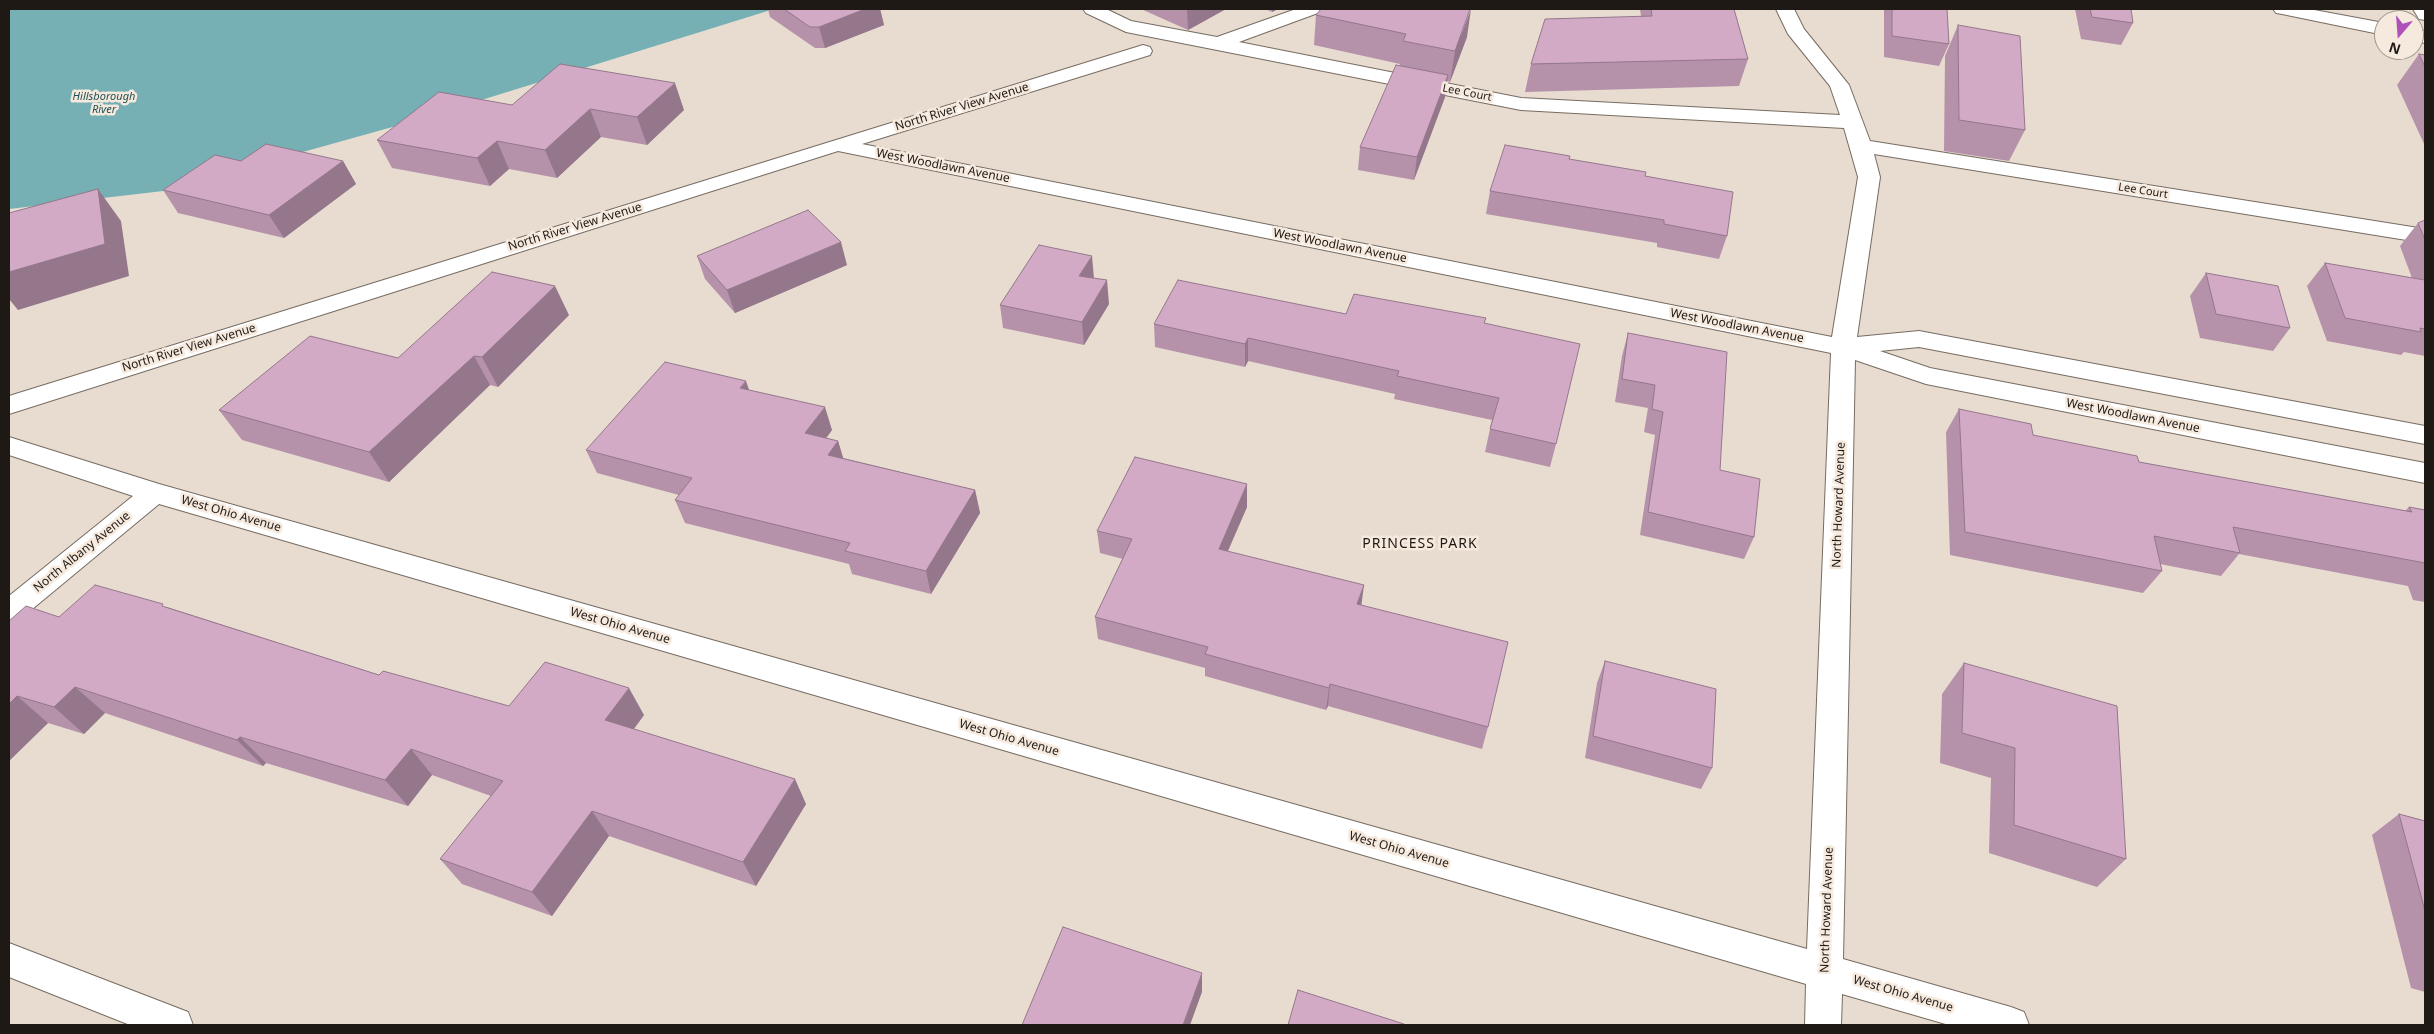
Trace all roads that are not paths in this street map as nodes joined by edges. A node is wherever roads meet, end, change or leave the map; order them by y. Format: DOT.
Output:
graph roads {
  1 [pos="1092,9"];
  2 [pos="1312,9"];
  3 [pos="1785,9"];
  4 [pos="2282,9"];
  5 [pos="2422,9"];
  6 [pos="2425,15"];
  7 [pos="2374,27"];
  8 [pos="1218,43"];
  9 [pos="1143,51"];
  10 [pos="1852,122"];
  11 [pos="837,145"];
  12 [pos="1861,146"];
  13 [pos="2425,236"];
  14 [pos="1843,347"];
  15 [pos="9,405"];
  16 [pos="2425,435"];
  17 [pos="9,446"];
  18 [pos="2425,472"];
  19 [pos="155,493"];
  20 [pos="9,612"];
  21 [pos="9,960"];
  22 [pos="1826,972"];
  23 [pos="175,1025"];
  24 [pos="1823,1025"];
  25 [pos="2011,1025"];
  1 -- 8 [label="street, Lee Court"];
  2 -- 8 [label="street"];
  3 -- 10 [label="street, North Howard Avenue"];
  4 -- 7 [label="street"];
  5 -- 6 [label="street"];
  8 -- 10 [label="street, Lee Court"];
  9 -- 11 [label="street, North River View Avenue"];
  10 -- 12 [label="street, North Howard Avenue"];
  11 -- 14 [label="street, West Woodlawn Avenue"];
  11 -- 15 [label="street, North River View Avenue"];
  12 -- 13 [label="street, Lee Court"];
  12 -- 14 [label="street, North Howard Avenue"];
  14 -- 16 [label="street, West Woodlawn Avenue"];
  14 -- 18 [label="street, West Woodlawn Avenue"];
  14 -- 22 [label="street, North Howard Avenue"];
  17 -- 19 [label="street, West Ohio Avenue"];
  19 -- 20 [label="street, North Albany Avenue"];
  19 -- 22 [label="street, West Ohio Avenue"];
  21 -- 23 [label="street"];
  22 -- 24 [label="street, North Howard Avenue"];
  22 -- 25 [label="street, West Ohio Avenue"];
}
